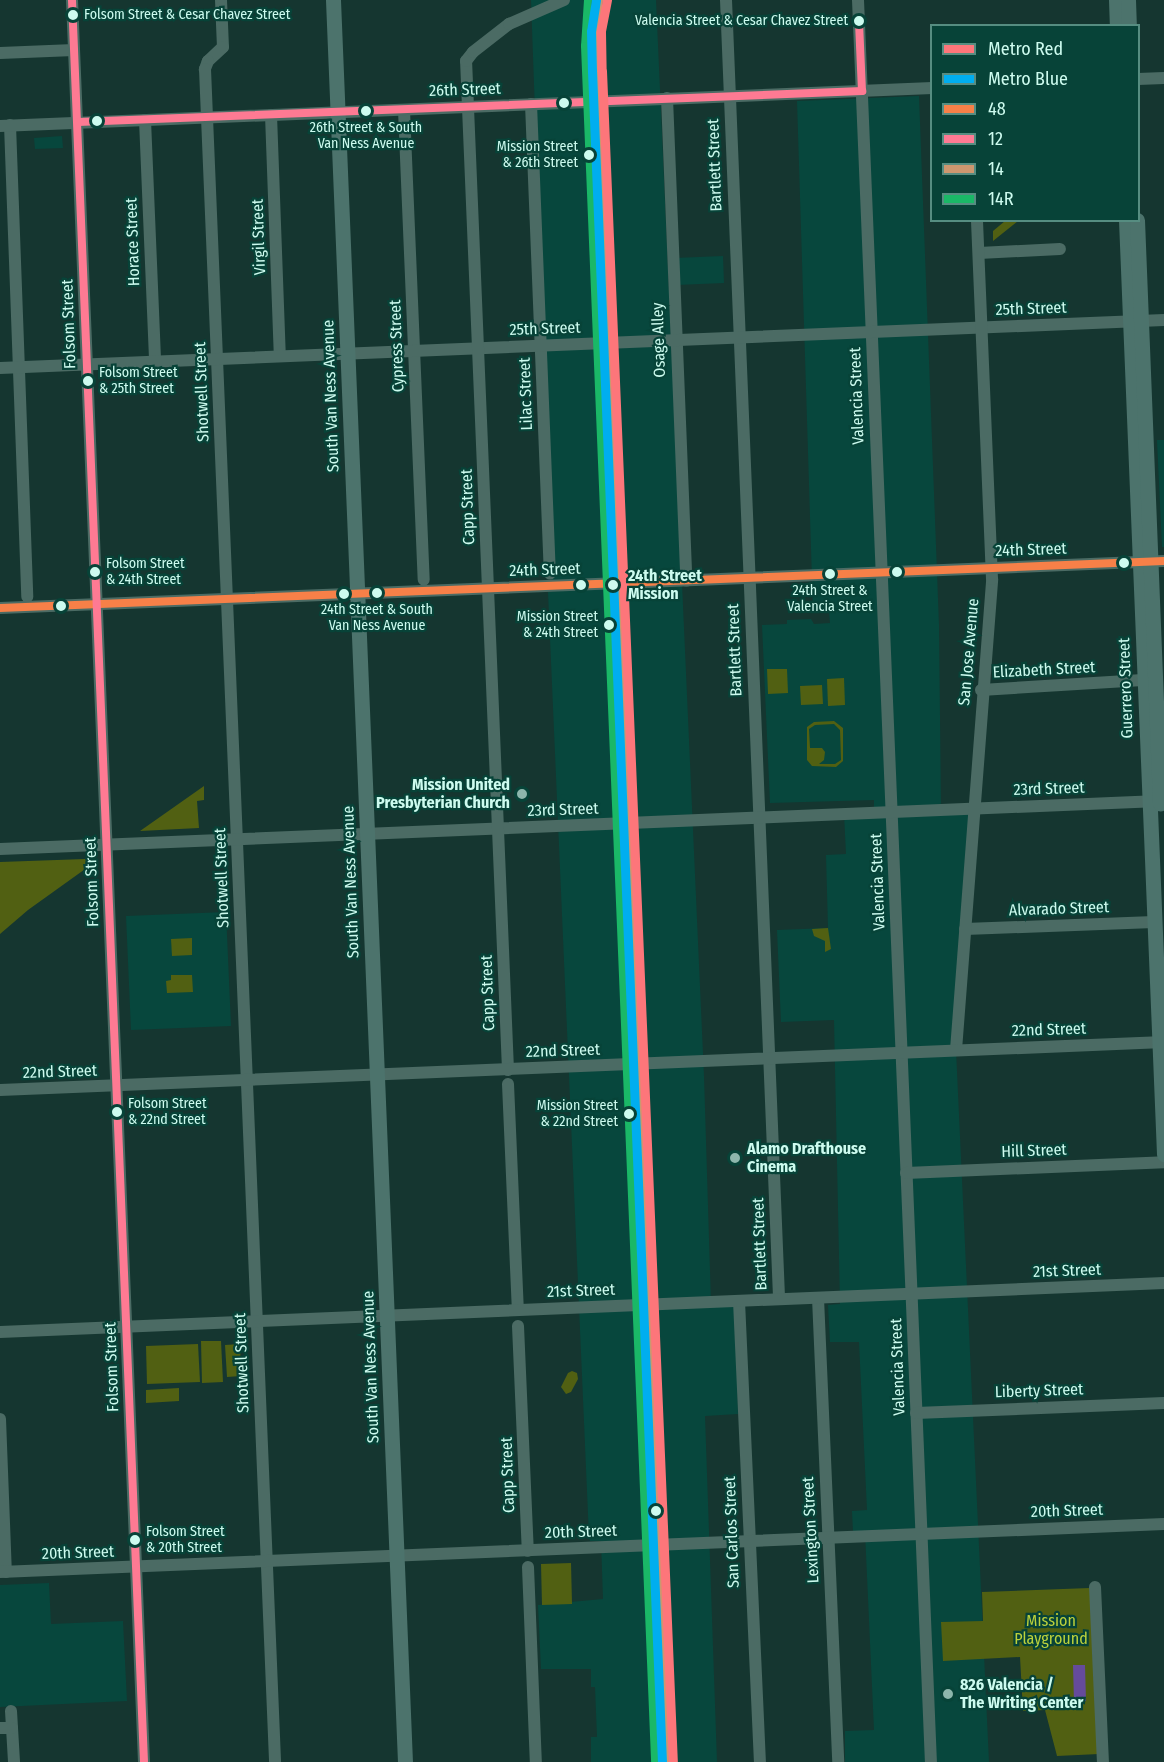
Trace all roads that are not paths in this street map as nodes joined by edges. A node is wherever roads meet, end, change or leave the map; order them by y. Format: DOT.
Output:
graph roads {
  1 [pos="72,0"];
  2 [pos="221,0"];
  3 [pos="333,0"];
  4 [pos="564,0"];
  5 [pos="599,0"];
  6 [pos="726,0"];
  7 [pos="858,0"];
  8 [pos="1116,0"];
  9 [pos="1128,0"];
  10 [pos="1117,24"];
  11 [pos="1129,24"];
  12 [pos="74,50"];
  13 [pos="0,53"];
  14 [pos="1164,78"];
  15 [pos="1140,79"];
  16 [pos="930,88"];
  17 [pos="862,91"];
  18 [pos="730,96"];
  19 [pos="667,98"];
  20 [pos="597,101"];
  21 [pos="531,104"];
  22 [pos="468,107"];
  23 [pos="404,110"];
  24 [pos="338,112"];
  25 [pos="271,116"];
  26 [pos="207,118"];
  27 [pos="145,120"];
  28 [pos="78,123"];
  29 [pos="5,126"];
  30 [pos="977,222"];
  31 [pos="1126,222"];
  32 [pos="1137,222"];
  33 [pos="1060,249"];
  34 [pos="979,253"];
  35 [pos="1164,320"];
  36 [pos="1136,321"];
  37 [pos="982,328"];
  38 [pos="871,332"];
  39 [pos="738,338"];
  40 [pos="675,340"];
  41 [pos="608,343"];
  42 [pos="541,346"];
  43 [pos="478,348"];
  44 [pos="414,351"];
  45 [pos="348,354"];
  46 [pos="280,357"];
  47 [pos="217,359"];
  48 [pos="155,362"];
  49 [pos="87,364"];
  50 [pos="20,367"];
  51 [pos="0,368"];
  52 [pos="1152,561"];
  53 [pos="992,568"];
  54 [pos="881,572"];
  55 [pos="550,574"];
  56 [pos="748,578"];
  57 [pos="424,580"];
  58 [pos="686,581"];
  59 [pos="618,583"];
  60 [pos="488,588"];
  61 [pos="357,594"];
  62 [pos="27,597"];
  63 [pos="227,599"];
  64 [pos="97,604"];
  65 [pos="0,608"];
  66 [pos="1143,680"];
  67 [pos="981,690"];
  68 [pos="1158,801"];
  69 [pos="974,808"];
  70 [pos="891,812"];
  71 [pos="759,818"];
  72 [pos="628,824"];
  73 [pos="498,829"];
  74 [pos="367,835"];
  75 [pos="237,839"];
  76 [pos="107,844"];
  77 [pos="0,849"];
  78 [pos="1164,906"];
  79 [pos="1154,922"];
  80 [pos="965,929"];
  81 [pos="1162,1042"];
  82 [pos="956,1050"];
  83 [pos="901,1053"];
  84 [pos="770,1059"];
  85 [pos="638,1065"];
  86 [pos="508,1070"];
  87 [pos="377,1075"];
  88 [pos="247,1080"];
  89 [pos="508,1084"];
  90 [pos="116,1086"];
  91 [pos="0,1090"];
  92 [pos="1164,1154"];
  93 [pos="1164,1162"];
  94 [pos="906,1173"];
  95 [pos="1164,1283"];
  96 [pos="911,1294"];
  97 [pos="818,1298"];
  98 [pos="779,1299"];
  99 [pos="739,1301"];
  100 [pos="648,1305"];
  101 [pos="518,1310"];
  102 [pos="387,1315"];
  103 [pos="256,1321"];
  104 [pos="127,1326"];
  105 [pos="518,1326"];
  106 [pos="0,1332"];
  107 [pos="1164,1403"];
  108 [pos="916,1413"];
  109 [pos="0,1419"];
  110 [pos="1164,1524"];
  111 [pos="921,1534"];
  112 [pos="828,1538"];
  113 [pos="749,1541"];
  114 [pos="657,1545"];
  115 [pos="528,1551"];
  116 [pos="397,1556"];
  117 [pos="266,1562"];
  118 [pos="137,1567"];
  119 [pos="528,1567"];
  120 [pos="3,1572"];
  121 [pos="1095,1587"];
  122 [pos="11,1711"];
  123 [pos="6,1728"];
  124 [pos="14,1762"];
  125 [pos="144,1762"];
  126 [pos="275,1762"];
  127 [pos="405,1762"];
  128 [pos="536,1762"];
  129 [pos="666,1762"];
  130 [pos="760,1762"];
  131 [pos="838,1762"];
  132 [pos="931,1762"];
  133 [pos="1103,1762"];
  1 -- 12 [label="street, Folsom Street"];
  2 -- 26 [label="street, Shotwell Street"];
  3 -- 24 [label="main road, South Van Ness Avenue"];
  4 -- 22 [label="street, Capp Street"];
  5 -- 20 [label="main road"];
  6 -- 18 [label="street, Bartlett Street"];
  7 -- 17 [label="street, Valencia Street"];
  8 -- 10 [label="main road"];
  9 -- 11 [label="main road"];
  12 -- 13 [label="street"];
  12 -- 28 [label="street, Folsom Street"];
  14 -- 15 [label="street"];
  16 -- 17 [label="street, 26th Street"];
  17 -- 18 [label="street, 26th Street"];
  17 -- 38 [label="street, Valencia Street"];
  18 -- 19 [label="street, 26th Street"];
  18 -- 39 [label="street, Bartlett Street"];
  19 -- 20 [label="street, 26th Street"];
  19 -- 40 [label="street, Osage Alley"];
  20 -- 21 [label="street, 26th Street"];
  20 -- 41 [label="main road"];
  21 -- 22 [label="street, 26th Street"];
  21 -- 42 [label="street, Lilac Street"];
  22 -- 23 [label="street, 26th Street"];
  22 -- 43 [label="street, Capp Street"];
  23 -- 24 [label="street, 26th Street"];
  23 -- 44 [label="street, Cypress Street"];
  24 -- 25 [label="street, 26th Street"];
  24 -- 45 [label="main road, South Van Ness Avenue"];
  25 -- 26 [label="street, 26th Street"];
  25 -- 46 [label="street, Virgil Street"];
  26 -- 27 [label="street, 26th Street"];
  26 -- 47 [label="street, Shotwell Street"];
  27 -- 28 [label="street, 26th Street"];
  27 -- 48 [label="street, Horace Street"];
  28 -- 29 [label="street, 26th Street"];
  28 -- 49 [label="street, Folsom Street"];
  29 -- 50 [label="street"];
  30 -- 34 [label="street, San Jose Avenue"];
  31 -- 36 [label="main road, Guerrero Street"];
  32 -- 36 [label="main road, Guerrero Street"];
  33 -- 34 [label="street"];
  34 -- 37 [label="street, San Jose Avenue"];
  35 -- 36 [label="street, 25th Street"];
  36 -- 37 [label="street, 25th Street"];
  36 -- 52 [label="main road, Guerrero Street"];
  37 -- 38 [label="street, 25th Street"];
  37 -- 53 [label="street, San Jose Avenue"];
  38 -- 39 [label="street, 25th Street"];
  38 -- 54 [label="street, Valencia Street"];
  39 -- 40 [label="street, 25th Street"];
  39 -- 56 [label="street, Bartlett Street"];
  40 -- 41 [label="street, 25th Street"];
  40 -- 58 [label="street, Osage Alley"];
  41 -- 42 [label="street, 25th Street"];
  41 -- 59 [label="main road"];
  42 -- 43 [label="street, 25th Street"];
  42 -- 55 [label="street, Lilac Street"];
  43 -- 44 [label="street, 25th Street"];
  43 -- 60 [label="street, Capp Street"];
  44 -- 45 [label="street, 25th Street"];
  44 -- 57 [label="street, Cypress Street"];
  45 -- 46 [label="street, 25th Street"];
  45 -- 61 [label="main road, South Van Ness Avenue"];
  46 -- 47 [label="street, 25th Street"];
  47 -- 48 [label="street, 25th Street"];
  47 -- 63 [label="street, Shotwell Street"];
  48 -- 49 [label="street, 25th Street"];
  49 -- 50 [label="street, 25th Street"];
  49 -- 64 [label="street, Folsom Street"];
  50 -- 51 [label="street, 25th Street"];
  50 -- 62 [label="street"];
  52 -- 53 [label="street, 24th Street"];
  52 -- 66 [label="main road, Guerrero Street"];
  52 -- 68 [label="main road, Guerrero Street"];
  53 -- 54 [label="street, 24th Street"];
  53 -- 67 [label="street, San Jose Avenue"];
  54 -- 56 [label="street, 24th Street"];
  54 -- 70 [label="street, Valencia Street"];
  56 -- 58 [label="street, 24th Street"];
  56 -- 71 [label="street, Bartlett Street"];
  58 -- 59 [label="street, 24th Street"];
  59 -- 60 [label="street, 24th Street"];
  59 -- 72 [label="main road"];
  60 -- 61 [label="street, 24th Street"];
  60 -- 73 [label="street, Capp Street"];
  61 -- 63 [label="street, 24th Street"];
  61 -- 74 [label="main road, South Van Ness Avenue"];
  63 -- 64 [label="street, 24th Street"];
  63 -- 75 [label="street, Shotwell Street"];
  64 -- 65 [label="street, 24th Street"];
  64 -- 76 [label="street, Folsom Street"];
  66 -- 67 [label="street, Elizabeth Street"];
  66 -- 68 [label="main road, Guerrero Street"];
  67 -- 69 [label="street, San Jose Avenue"];
  68 -- 69 [label="street, 23rd Street"];
  68 -- 78 [label="main road, Guerrero Street"];
  68 -- 79 [label="main road, Guerrero Street"];
  69 -- 70 [label="street, 23rd Street"];
  69 -- 80 [label="street, San Jose Avenue"];
  70 -- 71 [label="street, 23rd Street"];
  70 -- 83 [label="street, Valencia Street"];
  71 -- 72 [label="street, 23rd Street"];
  71 -- 84 [label="street, Bartlett Street"];
  72 -- 73 [label="street, 23rd Street"];
  72 -- 85 [label="main road"];
  73 -- 74 [label="street, 23rd Street"];
  73 -- 86 [label="street, Capp Street"];
  74 -- 75 [label="street, 23rd Street"];
  74 -- 87 [label="main road, South Van Ness Avenue"];
  75 -- 76 [label="street, 23rd Street"];
  75 -- 88 [label="street, Shotwell Street"];
  76 -- 77 [label="street, 23rd Street"];
  76 -- 90 [label="street, Folsom Street"];
  79 -- 80 [label="street, Alvarado Street"];
  79 -- 81 [label="main road, Guerrero Street"];
  80 -- 82 [label="street, San Jose Avenue"];
  81 -- 82 [label="street, 22nd Street"];
  81 -- 92 [label="main road, Guerrero Street"];
  82 -- 83 [label="street, 22nd Street"];
  83 -- 84 [label="street, 22nd Street"];
  83 -- 94 [label="street, Valencia Street"];
  84 -- 85 [label="street, 22nd Street"];
  84 -- 98 [label="street, Bartlett Street"];
  85 -- 86 [label="street, 22nd Street"];
  85 -- 100 [label="main road"];
  86 -- 87 [label="street, 22nd Street"];
  87 -- 88 [label="street, 22nd Street"];
  87 -- 102 [label="main road, South Van Ness Avenue"];
  88 -- 90 [label="street, 22nd Street"];
  88 -- 103 [label="street, Shotwell Street"];
  89 -- 101 [label="street"];
  90 -- 91 [label="street, 22nd Street"];
  90 -- 104 [label="street, Folsom Street"];
  93 -- 94 [label="street, Hill Street"];
  94 -- 96 [label="street, Valencia Street"];
  95 -- 96 [label="street, 21st Street"];
  96 -- 97 [label="street, 21st Street"];
  96 -- 108 [label="street, Valencia Street"];
  97 -- 98 [label="street, 21st Street"];
  97 -- 112 [label="street, Lexington Street"];
  98 -- 99 [label="street, 21st Street"];
  99 -- 100 [label="street, 21st Street"];
  99 -- 113 [label="street, San Carlos Street"];
  100 -- 101 [label="street, 21st Street"];
  100 -- 114 [label="main road"];
  101 -- 102 [label="street, 21st Street"];
  102 -- 103 [label="street, 21st Street"];
  102 -- 116 [label="main road, South Van Ness Avenue"];
  103 -- 104 [label="street, 21st Street"];
  103 -- 117 [label="street, Shotwell Street"];
  104 -- 106 [label="street, 21st Street"];
  104 -- 118 [label="street, Folsom Street"];
  105 -- 115 [label="street, Capp Street"];
  107 -- 108 [label="street, Liberty Street"];
  108 -- 111 [label="street, Valencia Street"];
  109 -- 120 [label="street"];
  110 -- 111 [label="street, 20th Street"];
  111 -- 112 [label="street, 20th Street"];
  111 -- 132 [label="street, Valencia Street"];
  112 -- 113 [label="street, 20th Street"];
  112 -- 131 [label="street, Lexington Street"];
  113 -- 114 [label="street, 20th Street"];
  113 -- 130 [label="street, San Carlos Street"];
  114 -- 115 [label="street, 20th Street"];
  114 -- 129 [label="main road"];
  115 -- 116 [label="street, 20th Street"];
  116 -- 117 [label="street, 20th Street"];
  116 -- 127 [label="main road, South Van Ness Avenue"];
  117 -- 118 [label="street, 20th Street"];
  117 -- 126 [label="street, Shotwell Street"];
  118 -- 120 [label="street, 20th Street"];
  118 -- 125 [label="street, Folsom Street"];
  119 -- 128 [label="street"];
  121 -- 133 [label="street"];
  122 -- 123 [label="street"];
  123 -- 124 [label="street"];
}
